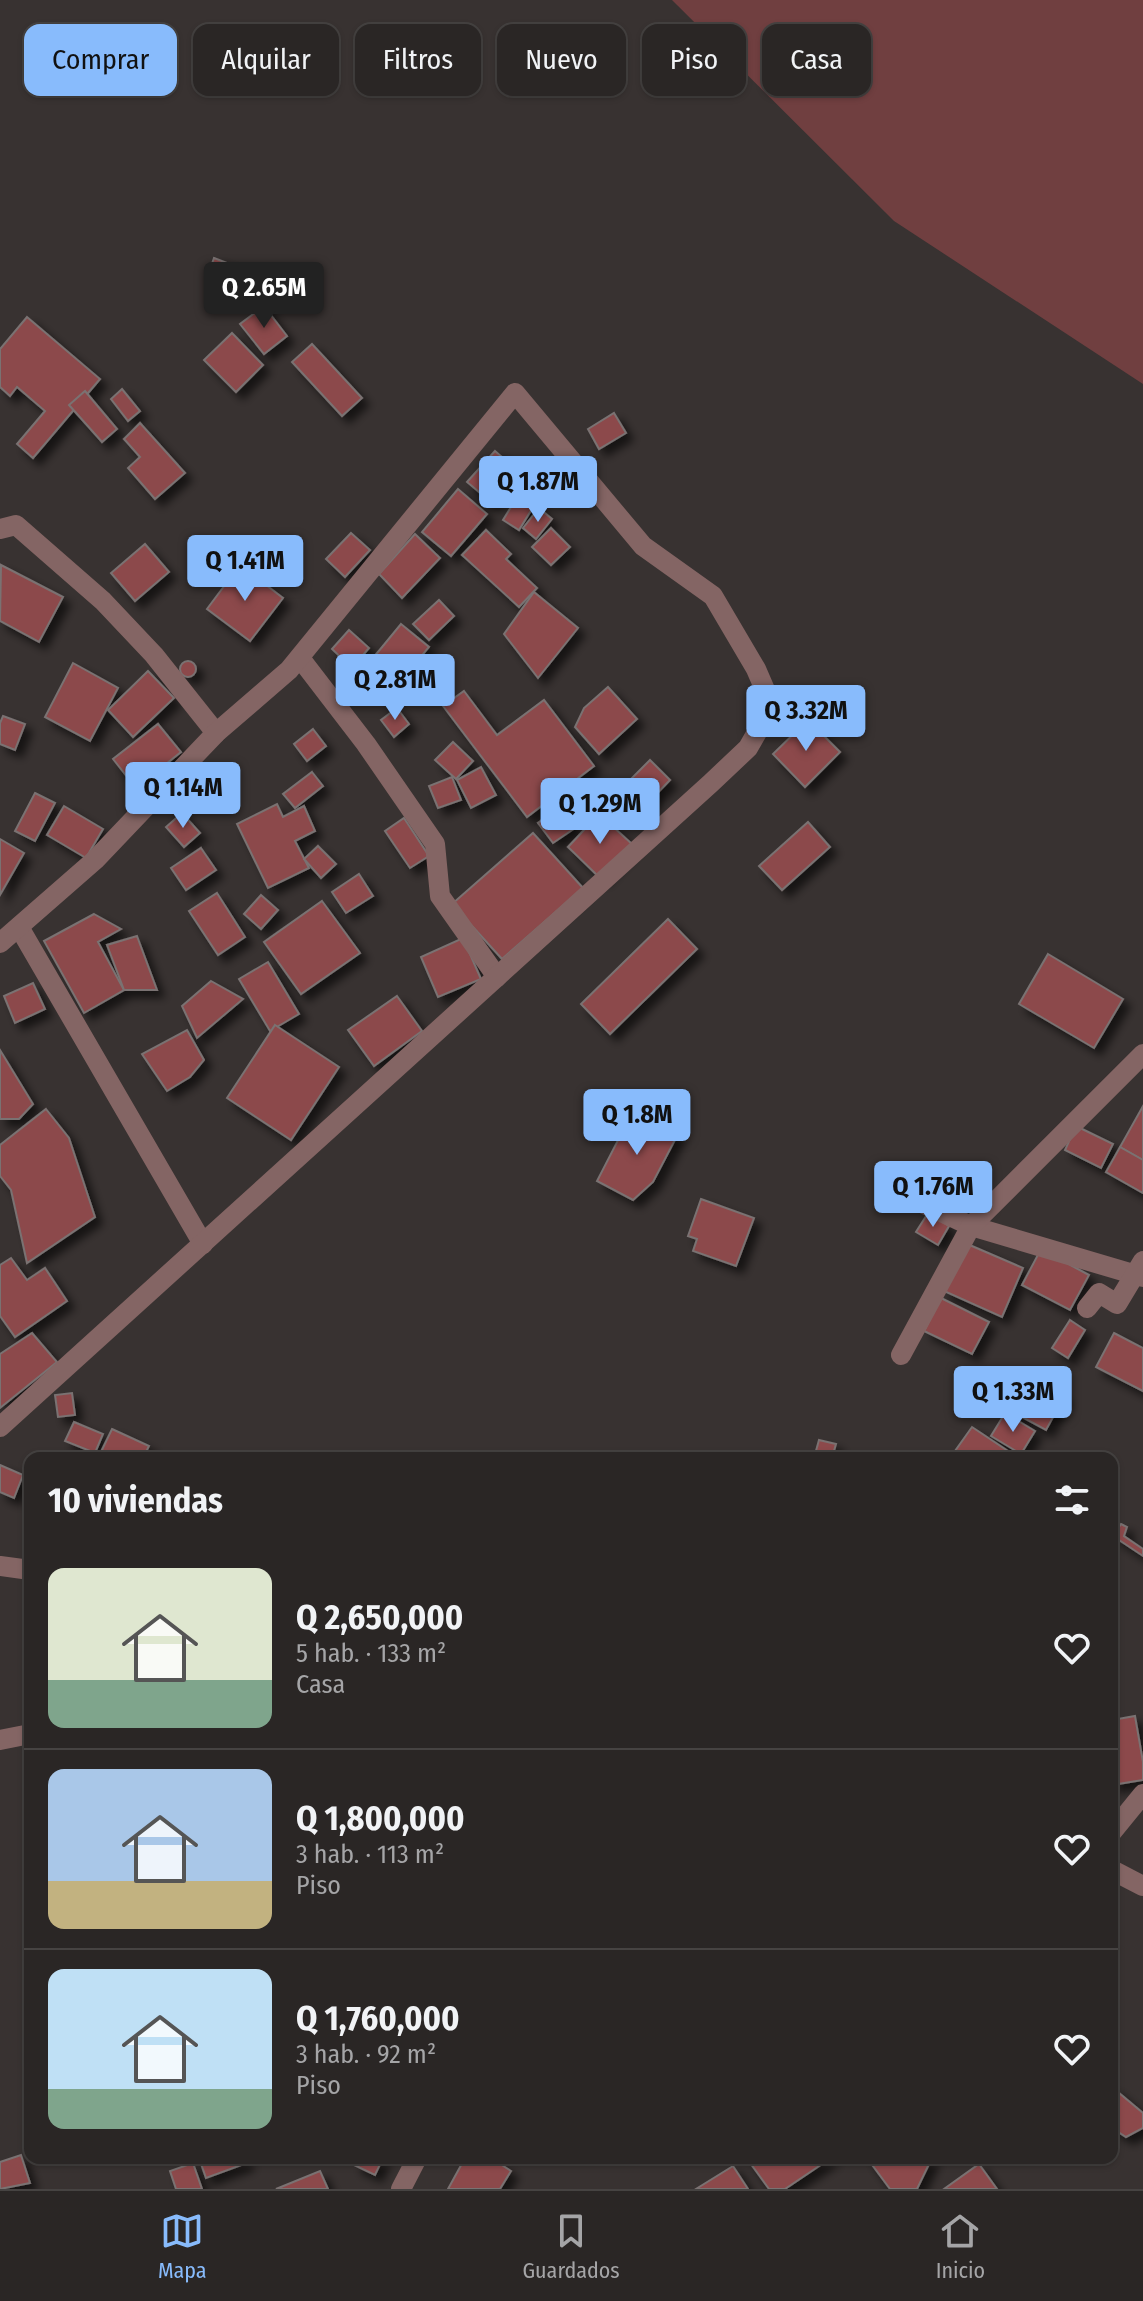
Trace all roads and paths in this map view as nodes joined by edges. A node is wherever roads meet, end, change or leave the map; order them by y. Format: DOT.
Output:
graph roads {
  1 [pos="0,529"];
  2 [pos="300,658"];
  3 [pos="216,733"];
  4 [pos="19,927"];
  5 [pos="0,943"];
  6 [pos="497,977"];
  7 [pos="1143,1054"];
  8 [pos="894,1190"];
  9 [pos="971,1226"];
  10 [pos="203,1244"];
  11 [pos="1140,1270"];
  12 [pos="1087,1308"];
  13 [pos="901,1355"];
  14 [pos="0,1427"];
  15 [pos="0,1566"];
  16 [pos="24,1569"];
  17 [pos="24,1735"];
  18 [pos="0,1740"];
  19 [pos="1143,1794"];
  20 [pos="1118,1825"];
  21 [pos="1118,1873"];
  22 [pos="1143,1886"];
  23 [pos="414,2164"];
  24 [pos="401,2189"];
  1 -- 3 [label="street"];
  2 -- 3 [label="street"];
  2 -- 6 [label="street"];
  2 -- 6 [label="street"];
  3 -- 4 [label="street"];
  4 -- 5 [label="street"];
  4 -- 10 [label="street"];
  6 -- 10 [label="street"];
  7 -- 9 [label="street"];
  8 -- 9 [label="street"];
  9 -- 11 [label="street"];
  9 -- 13 [label="street"];
  10 -- 14 [label="street"];
  11 -- 12 [label="street"];
  15 -- 16 [label="street"];
  17 -- 18 [label="street"];
  19 -- 20 [label="street"];
  21 -- 22 [label="street"];
  23 -- 24 [label="street"];
}
